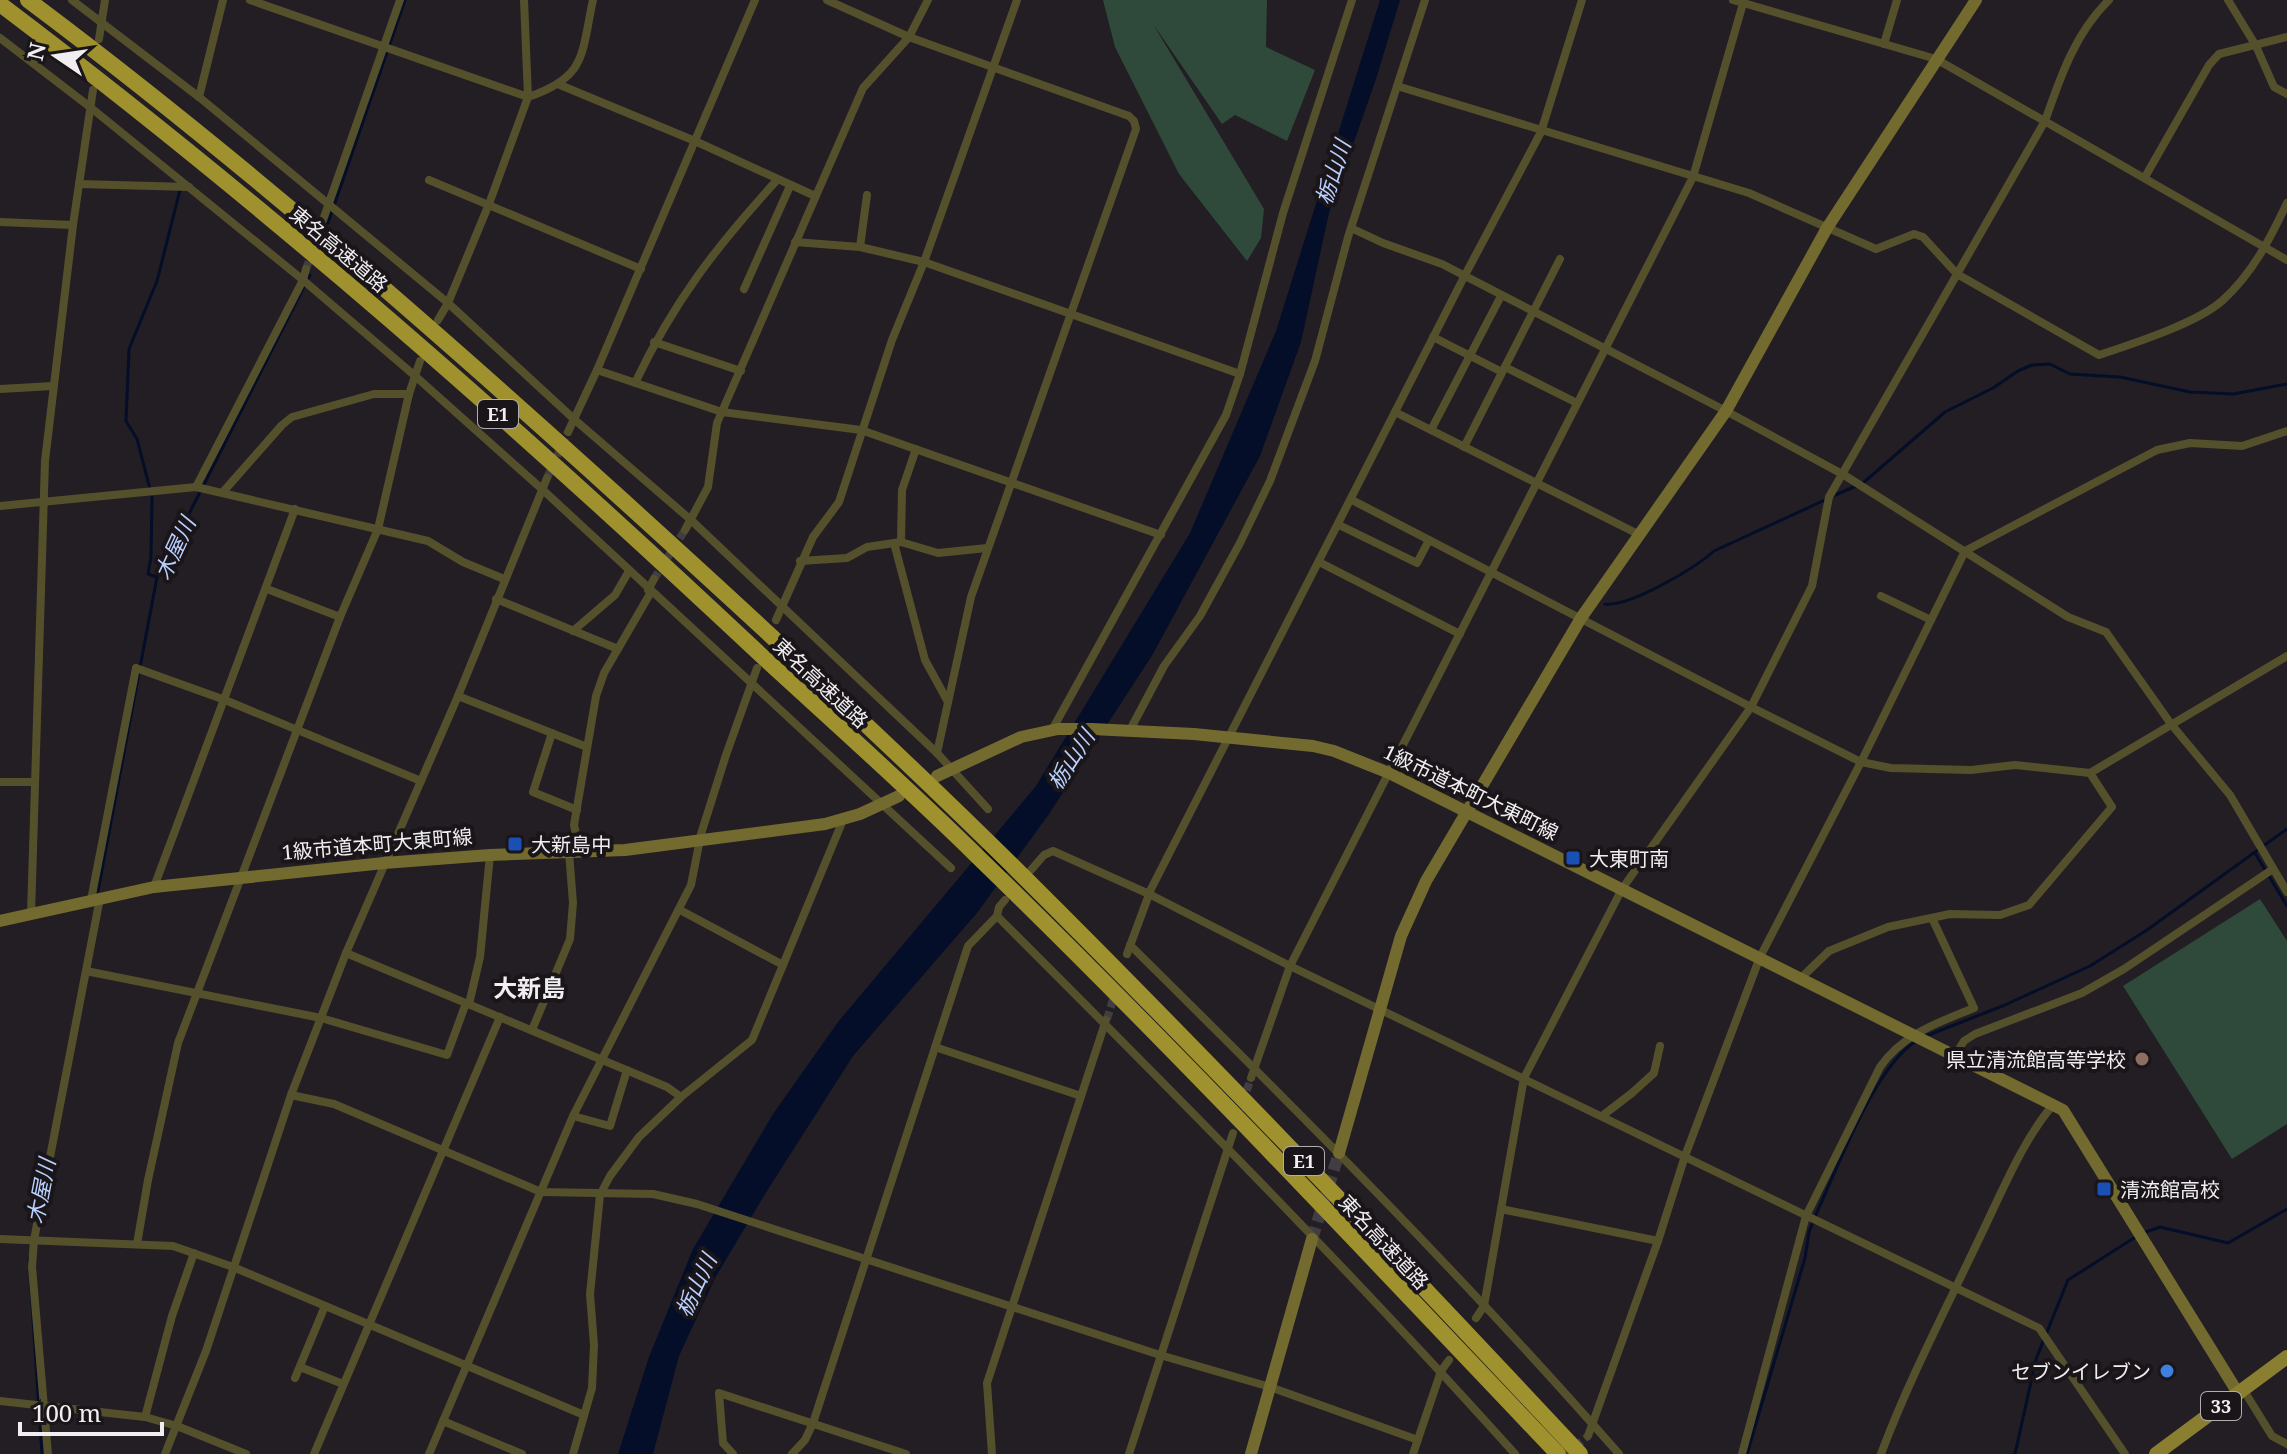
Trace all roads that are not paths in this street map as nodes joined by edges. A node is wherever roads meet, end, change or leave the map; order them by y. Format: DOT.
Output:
graph roads {
  1 [pos="28,0"];
  2 [pos="72,0"];
  3 [pos="105,0"];
  4 [pos="223,0"];
  5 [pos="250,0"];
  6 [pos="400,0"];
  7 [pos="524,0"];
  8 [pos="593,0"];
  9 [pos="755,0"];
  10 [pos="827,0"];
  11 [pos="928,0"];
  12 [pos="1017,0"];
  13 [pos="1352,0"];
  14 [pos="1425,0"];
  15 [pos="1582,0"];
  16 [pos="1733,0"];
  17 [pos="1897,0"];
  18 [pos="1976,0"];
  19 [pos="2109,0"];
  20 [pos="2228,0"];
  21 [pos="1744,2"];
  22 [pos="0,4"];
  23 [pos="102,23"];
  24 [pos="909,37"];
  25 [pos="2287,37"];
  26 [pos="0,38"];
  27 [pos="99,39"];
  28 [pos="1884,44"];
  29 [pos="387,46"];
  30 [pos="2256,46"];
  31 [pos="1936,59"];
  32 [pos="993,66"];
  33 [pos="560,85"];
  34 [pos="1397,86"];
  35 [pos="93,90"];
  36 [pos="2287,94"];
  37 [pos="199,97"];
  38 [pos="528,97"];
  39 [pos="90,107"];
  40 [pos="2045,121"];
  41 [pos="1541,132"];
  42 [pos="695,141"];
  43 [pos="1693,177"];
  44 [pos="2145,177"];
  45 [pos="429,180"];
  46 [pos="777,180"];
  47 [pos="79,184"];
  48 [pos="790,186"];
  49 [pos="189,187"];
  50 [pos="867,195"];
  51 [pos="815,196"];
  52 [pos="2287,203"];
  53 [pos="489,204"];
  54 [pos="330,206"];
  55 [pos="323,220"];
  56 [pos="0,222"];
  57 [pos="73,225"];
  58 [pos="1351,228"];
  59 [pos="1827,228"];
  60 [pos="795,242"];
  61 [pos="860,247"];
  62 [pos="2265,248"];
  63 [pos="1560,259"];
  64 [pos="2287,260"];
  65 [pos="924,262"];
  66 [pos="306,269"];
  67 [pos="641,269"];
  68 [pos="1957,274"];
  69 [pos="1464,277"];
  70 [pos="306,282"];
  71 [pos="744,289"];
  72 [pos="1501,296"];
  73 [pos="448,303"];
  74 [pos="1532,312"];
  75 [pos="1070,315"];
  76 [pos="438,320"];
  77 [pos="1433,337"];
  78 [pos="654,342"];
  79 [pos="1605,348"];
  80 [pos="1470,355"];
  81 [pos="420,361"];
  82 [pos="1503,369"];
  83 [pos="597,370"];
  84 [pos="741,371"];
  85 [pos="1240,374"];
  86 [pos="414,375"];
  87 [pos="635,383"];
  88 [pos="53,386"];
  89 [pos="0,389"];
  90 [pos="409,394"];
  91 [pos="1577,403"];
  92 [pos="1726,411"];
  93 [pos="722,412"];
  94 [pos="1395,412"];
  95 [pos="575,420"];
  96 [pos="861,430"];
  97 [pos="1431,430"];
  98 [pos="2287,431"];
  99 [pos="568,432"];
  100 [pos="1464,447"];
  101 [pos="916,449"];
  102 [pos="1844,475"];
  103 [pos="547,478"];
  104 [pos="1010,482"];
  105 [pos="1536,484"];
  106 [pos="200,488"];
  107 [pos="543,490"];
  108 [pos="223,492"];
  109 [pos="1352,500"];
  110 [pos="44,502"];
  111 [pos="0,506"];
  112 [pos="295,509"];
  113 [pos="691,520"];
  114 [pos="1339,525"];
  115 [pos="378,529"];
  116 [pos="685,530"];
  117 [pos="1638,534"];
  118 [pos="1161,535"];
  119 [pos="1429,540"];
  120 [pos="898,543"];
  121 [pos="987,548"];
  122 [pos="1965,551"];
  123 [pos="800,561"];
  124 [pos="1319,562"];
  125 [pos="629,571"];
  126 [pos="1491,573"];
  127 [pos="504,579"];
  128 [pos="654,579"];
  129 [pos="267,589"];
  130 [pos="650,591"];
  131 [pos="1881,596"];
  132 [pos="496,599"];
  133 [pos="781,607"];
  134 [pos="340,617"];
  135 [pos="1581,618"];
  136 [pos="776,620"];
  137 [pos="1931,620"];
  138 [pos="573,631"];
  139 [pos="1460,634"];
  140 [pos="618,649"];
  141 [pos="2287,656"];
  142 [pos="757,668"];
  143 [pos="751,684"];
  144 [pos="458,696"];
  145 [pos="225,700"];
  146 [pos="948,703"];
  147 [pos="1751,707"];
  148 [pos="2171,724"];
  149 [pos="297,729"];
  150 [pos="1055,730"];
  151 [pos="1128,730"];
  152 [pos="552,733"];
  153 [pos="1229,737"];
  154 [pos="587,747"];
  155 [pos="937,753"];
  156 [pos="1861,762"];
  157 [pos="951,769"];
  158 [pos="1389,773"];
  159 [pos="2090,773"];
  160 [pos="937,776"];
  161 [pos="421,781"];
  162 [pos="0,782"];
  163 [pos="35,782"];
  164 [pos="899,796"];
  165 [pos="881,805"];
  166 [pos="988,809"];
  167 [pos="577,810"];
  168 [pos="1466,811"];
  169 [pos="843,820"];
  170 [pos="700,841"];
  171 [pos="978,844"];
  172 [pos="575,851"];
  173 [pos="490,855"];
  174 [pos="384,863"];
  175 [pos="951,868"];
  176 [pos="2271,870"];
  177 [pos="1026,872"];
  178 [pos="240,877"];
  179 [pos="154,887"];
  180 [pos="1622,889"];
  181 [pos="2287,892"];
  182 [pos="1007,894"];
  183 [pos="1149,894"];
  184 [pos="96,899"];
  185 [pos="680,910"];
  186 [pos="31,914"];
  187 [pos="997,916"];
  188 [pos="1932,918"];
  189 [pos="0,921"];
  190 [pos="346,953"];
  191 [pos="1760,957"];
  192 [pos="783,965"];
  193 [pos="1290,966"];
  194 [pos="86,971"];
  195 [pos="1801,978"];
  196 [pos="196,993"];
  197 [pos="468,1003"];
  198 [pos="1380,1008"];
  199 [pos="500,1017"];
  200 [pos="321,1018"];
  201 [pos="1106,1022"];
  202 [pos="532,1030"];
  203 [pos="1914,1034"];
  204 [pos="1660,1046"];
  205 [pos="935,1047"];
  206 [pos="1956,1054"];
  207 [pos="601,1059"];
  208 [pos="1255,1068"];
  209 [pos="627,1070"];
  210 [pos="1251,1078"];
  211 [pos="1524,1078"];
  212 [pos="291,1095"];
  213 [pos="1081,1096"];
  214 [pos="681,1097"];
  215 [pos="2054,1103"];
  216 [pos="573,1116"];
  217 [pos="1602,1116"];
  218 [pos="1233,1133"];
  219 [pos="1228,1148"];
  220 [pos="443,1149"];
  221 [pos="1339,1153"];
  222 [pos="1685,1156"];
  223 [pos="541,1192"];
  224 [pos="600,1195"];
  225 [pos="1501,1209"];
  226 [pos="1806,1216"];
  227 [pos="0,1239"];
  228 [pos="1312,1239"];
  229 [pos="34,1240"];
  230 [pos="1658,1241"];
  231 [pos="137,1244"];
  232 [pos="194,1253"];
  233 [pos="864,1261"];
  234 [pos="233,1267"];
  235 [pos="1956,1288"];
  236 [pos="325,1306"];
  237 [pos="1011,1306"];
  238 [pos="1484,1306"];
  239 [pos="1476,1318"];
  240 [pos="368,1324"];
  241 [pos="1160,1355"];
  242 [pos="2287,1357"];
  243 [pos="1449,1360"];
  244 [pos="466,1366"];
  245 [pos="300,1367"];
  246 [pos="1441,1371"];
  247 [pos="295,1378"];
  248 [pos="343,1384"];
  249 [pos="1270,1387"];
  250 [pos="2241,1391"];
  251 [pos="0,1401"];
  252 [pos="40,1406"];
  253 [pos="584,1415"];
  254 [pos="145,1417"];
  255 [pos="443,1421"];
  256 [pos="813,1423"];
  257 [pos="1593,1425"];
  258 [pos="177,1426"];
  259 [pos="1588,1436"];
  260 [pos="1418,1440"];
  261 [pos="2287,1444"];
  262 [pos="48,1454"];
  263 [pos="165,1454"];
  264 [pos="246,1454"];
  265 [pos="314,1454"];
  266 [pos="429,1454"];
  267 [pos="522,1454"];
  268 [pos="573,1454"];
  269 [pos="733,1454"];
  270 [pos="792,1454"];
  271 [pos="906,1454"];
  272 [pos="992,1454"];
  273 [pos="1129,1454"];
  274 [pos="1251,1454"];
  275 [pos="1413,1454"];
  276 [pos="1515,1454"];
  277 [pos="1558,1454"];
  278 [pos="1580,1454"];
  279 [pos="1619,1454"];
  280 [pos="1742,1454"];
  281 [pos="1881,1454"];
  282 [pos="2125,1454"];
  283 [pos="2156,1454"];
  1 -- 171 [label="highway, 東名高速道路 / E1"];
  2 -- 23 [label="street"];
  3 -- 23 [label="street"];
  4 -- 37 [label="street"];
  5 -- 29 [label="street"];
  6 -- 29 [label="street"];
  7 -- 38 [label="street"];
  8 -- 33 [label="street"];
  9 -- 42 [label="street"];
  10 -- 24 [label="street"];
  11 -- 24 [label="street"];
  12 -- 32 [label="street"];
  13 -- 85 [label="street"];
  14 -- 34 [label="street"];
  15 -- 41 [label="street"];
  16 -- 21 [label="street"];
  17 -- 28 [label="street"];
  18 -- 31 [label="street"];
  19 -- 40 [label="street"];
  20 -- 30 [label="street"];
  21 -- 28 [label="street"];
  21 -- 43 [label="street"];
  22 -- 171 [label="highway, 東名高速道路 / E1"];
  23 -- 27 [label="street"];
  23 -- 37 [label="street"];
  24 -- 32 [label="street"];
  24 -- 51 [label="street"];
  25 -- 30 [label="street"];
  26 -- 39 [label="street"];
  28 -- 31 [label="street"];
  29 -- 38 [label="street"];
  29 -- 54 [label="street"];
  30 -- 36 [label="street"];
  30 -- 44 [label="street"];
  31 -- 40 [label="street"];
  31 -- 59 [label="street"];
  32 -- 65 [label="street"];
  32 -- 75 [label="street"];
  33 -- 38 [label="street"];
  33 -- 42 [label="street"];
  34 -- 41 [label="street"];
  34 -- 58 [label="street"];
  35 -- 39 [label="street"];
  37 -- 54 [label="street"];
  38 -- 53 [label="street"];
  39 -- 47 [label="street"];
  39 -- 49 [label="street"];
  40 -- 44 [label="street"];
  40 -- 68 [label="street"];
  41 -- 43 [label="street"];
  41 -- 69 [label="street"];
  42 -- 46 [label="street"];
  42 -- 67 [label="street"];
  43 -- 59 [label="street"];
  43 -- 79 [label="street"];
  44 -- 62 [label="street"];
  45 -- 53 [label="street"];
  46 -- 48 [label="street"];
  46 -- 78 [label="street"];
  47 -- 49 [label="street"];
  47 -- 57 [label="street"];
  48 -- 51 [label="street"];
  48 -- 71 [label="street"];
  49 -- 70 [label="street"];
  50 -- 61 [label="street"];
  51 -- 60 [label="street"];
  52 -- 62 [label="street"];
  53 -- 67 [label="street"];
  53 -- 73 [label="street"];
  54 -- 55 [label="street"];
  54 -- 73 [label="street"];
  56 -- 57 [label="street"];
  57 -- 88 [label="street"];
  58 -- 69 [label="street"];
  58 -- 151 [label="street"];
  59 -- 68 [label="street"];
  59 -- 92 [label="street"];
  60 -- 61 [label="street"];
  60 -- 84 [label="street"];
  61 -- 65 [label="street"];
  62 -- 64 [label="street"];
  62 -- 68 [label="street"];
  63 -- 74 [label="street"];
  65 -- 75 [label="street"];
  65 -- 96 [label="street"];
  66 -- 70 [label="street"];
  67 -- 83 [label="street"];
  68 -- 102 [label="street"];
  69 -- 72 [label="street"];
  69 -- 77 [label="street"];
  70 -- 86 [label="street"];
  70 -- 106 [label="street"];
  72 -- 74 [label="street"];
  72 -- 80 [label="street"];
  73 -- 76 [label="street"];
  73 -- 95 [label="street"];
  74 -- 79 [label="street"];
  74 -- 82 [label="street"];
  75 -- 85 [label="street"];
  75 -- 104 [label="street"];
  77 -- 80 [label="street"];
  77 -- 94 [label="street"];
  78 -- 84 [label="street"];
  78 -- 87 [label="street"];
  79 -- 91 [label="street"];
  79 -- 92 [label="street"];
  80 -- 82 [label="street"];
  80 -- 97 [label="street"];
  81 -- 86 [label="street"];
  82 -- 91 [label="street"];
  82 -- 100 [label="street"];
  83 -- 87 [label="street"];
  83 -- 95 [label="street"];
  84 -- 93 [label="street"];
  85 -- 118 [label="street"];
  86 -- 90 [label="street"];
  86 -- 107 [label="street"];
  87 -- 93 [label="street"];
  88 -- 89 [label="street"];
  88 -- 110 [label="street"];
  90 -- 108 [label="street"];
  90 -- 115 [label="street"];
  91 -- 105 [label="street"];
  92 -- 102 [label="street"];
  92 -- 117 [label="street"];
  93 -- 96 [label="street"];
  93 -- 113 [label="street"];
  94 -- 97 [label="street"];
  94 -- 109 [label="street"];
  95 -- 99 [label="street"];
  95 -- 113 [label="street"];
  96 -- 101 [label="street"];
  96 -- 123 [label="street"];
  97 -- 100 [label="street"];
  98 -- 122 [label="street"];
  100 -- 105 [label="street"];
  101 -- 104 [label="street"];
  101 -- 120 [label="street"];
  102 -- 122 [label="street"];
  102 -- 147 [label="street"];
  103 -- 107 [label="street"];
  104 -- 118 [label="street"];
  104 -- 121 [label="street"];
  105 -- 117 [label="street"];
  105 -- 126 [label="street"];
  106 -- 108 [label="street"];
  106 -- 110 [label="street"];
  107 -- 125 [label="street"];
  107 -- 127 [label="street"];
  108 -- 112 [label="street"];
  109 -- 114 [label="street"];
  109 -- 119 [label="street"];
  110 -- 111 [label="street"];
  110 -- 163 [label="street"];
  112 -- 115 [label="street"];
  112 -- 129 [label="street"];
  113 -- 116 [label="street"];
  113 -- 133 [label="street"];
  114 -- 119 [label="street"];
  114 -- 124 [label="street"];
  115 -- 127 [label="street"];
  115 -- 134 [label="street"];
  117 -- 135 [label="street"];
  118 -- 150 [label="street"];
  119 -- 126 [label="street"];
  120 -- 121 [label="street"];
  120 -- 123 [label="street"];
  120 -- 146 [label="street"];
  121 -- 146 [label="street"];
  122 -- 137 [label="street"];
  122 -- 148 [label="street"];
  123 -- 133 [label="street"];
  124 -- 139 [label="street"];
  124 -- 153 [label="street"];
  125 -- 130 [label="street"];
  125 -- 138 [label="street"];
  126 -- 135 [label="street"];
  126 -- 139 [label="street"];
  127 -- 132 [label="street"];
  128 -- 130 [label="street"];
  129 -- 134 [label="street"];
  129 -- 145 [label="street"];
  130 -- 140 [label="street"];
  130 -- 143 [label="street"];
  131 -- 137 [label="street"];
  132 -- 138 [label="street"];
  132 -- 144 [label="street"];
  133 -- 136 [label="street"];
  133 -- 155 [label="street"];
  134 -- 149 [label="street"];
  135 -- 147 [label="street"];
  135 -- 168 [label="street"];
  137 -- 156 [label="street"];
  138 -- 140 [label="street"];
  139 -- 158 [label="street"];
  140 -- 154 [label="street"];
  141 -- 148 [label="street"];
  142 -- 143 [label="street"];
  143 -- 165 [label="street"];
  143 -- 170 [label="street"];
  144 -- 152 [label="street"];
  144 -- 161 [label="street"];
  145 -- 149 [label="street"];
  145 -- 179 [label="street"];
  145 -- 184 [label="street"];
  146 -- 155 [label="street"];
  147 -- 156 [label="street"];
  147 -- 180 [label="street"];
  148 -- 159 [label="street"];
  148 -- 176 [label="street"];
  149 -- 161 [label="street"];
  149 -- 178 [label="street"];
  150 -- 151 [label="street, 1級市道本町大東町線"];
  150 -- 157 [label="street, 1級市道本町大東町線"];
  151 -- 153 [label="street, 1級市道本町大東町線"];
  152 -- 154 [label="street"];
  152 -- 167 [label="street"];
  153 -- 158 [label="street, 1級市道本町大東町線"];
  153 -- 183 [label="street"];
  154 -- 167 [label="street"];
  155 -- 157 [label="street"];
  156 -- 159 [label="street"];
  156 -- 191 [label="street"];
  157 -- 160 [label="street, 1級市道本町大東町線"];
  157 -- 166 [label="street"];
  158 -- 168 [label="street, 1級市道本町大東町線"];
  158 -- 193 [label="street"];
  159 -- 188 [label="street"];
  161 -- 174 [label="street"];
  162 -- 163 [label="street"];
  163 -- 186 [label="street"];
  164 -- 165 [label="street, 1級市道本町大東町線"];
  165 -- 169 [label="street, 1級市道本町大東町線"];
  165 -- 175 [label="street"];
  167 -- 172 [label="street"];
  168 -- 180 [label="street, 1級市道本町大東町線"];
  168 -- 198 [label="street"];
  169 -- 170 [label="street, 1級市道本町大東町線"];
  169 -- 192 [label="street"];
  170 -- 172 [label="street, 1級市道本町大東町線"];
  170 -- 185 [label="street"];
  171 -- 177 [label="highway, 東名高速道路 / E1"];
  171 -- 182 [label="highway, 東名高速道路 / E1"];
  172 -- 173 [label="street, 1級市道本町大東町線"];
  172 -- 202 [label="street"];
  173 -- 174 [label="street, 1級市道本町大東町線"];
  173 -- 197 [label="street"];
  174 -- 178 [label="street, 1級市道本町大東町線"];
  174 -- 190 [label="street"];
  176 -- 181 [label="street"];
  176 -- 206 [label="street"];
  177 -- 183 [label="street"];
  177 -- 278 [label="highway, 東名高速道路 / E1"];
  178 -- 179 [label="street, 1級市道本町大東町線"];
  178 -- 196 [label="street"];
  179 -- 184 [label="street, 1級市道本町大東町線"];
  180 -- 191 [label="street, 1級市道本町大東町線"];
  180 -- 211 [label="street"];
  182 -- 187 [label="street"];
  182 -- 277 [label="highway, 東名高速道路 / E1"];
  183 -- 193 [label="street"];
  183 -- 208 [label="street"];
  184 -- 186 [label="street, 1級市道本町大東町線"];
  184 -- 194 [label="street"];
  185 -- 192 [label="street"];
  185 -- 207 [label="street"];
  186 -- 189 [label="street, 1級市道本町大東町線"];
  187 -- 201 [label="street"];
  187 -- 205 [label="street"];
  188 -- 195 [label="street"];
  188 -- 203 [label="street"];
  190 -- 197 [label="street"];
  190 -- 200 [label="street"];
  191 -- 195 [label="street, 1級市道本町大東町線"];
  191 -- 222 [label="street"];
  192 -- 214 [label="street"];
  193 -- 198 [label="street"];
  193 -- 208 [label="street"];
  194 -- 196 [label="street"];
  194 -- 229 [label="street"];
  195 -- 203 [label="street, 1級市道本町大東町線"];
  196 -- 200 [label="street"];
  196 -- 231 [label="street"];
  197 -- 199 [label="street"];
  197 -- 200 [label="street"];
  198 -- 211 [label="street"];
  198 -- 221 [label="street"];
  199 -- 202 [label="street"];
  199 -- 220 [label="street"];
  200 -- 212 [label="street"];
  201 -- 213 [label="street"];
  201 -- 219 [label="street"];
  202 -- 207 [label="street"];
  203 -- 206 [label="street, 1級市道本町大東町線"];
  203 -- 226 [label="street"];
  204 -- 217 [label="street"];
  205 -- 213 [label="street"];
  205 -- 233 [label="street"];
  206 -- 215 [label="street, 1級市道本町大東町線"];
  207 -- 209 [label="street"];
  207 -- 216 [label="street"];
  208 -- 210 [label="street"];
  208 -- 221 [label="street"];
  209 -- 214 [label="street"];
  209 -- 216 [label="street"];
  211 -- 217 [label="street"];
  211 -- 225 [label="street"];
  212 -- 220 [label="street"];
  212 -- 234 [label="street"];
  213 -- 237 [label="street"];
  214 -- 224 [label="street"];
  215 -- 235 [label="street"];
  215 -- 250 [label="street"];
  216 -- 223 [label="street"];
  217 -- 222 [label="street"];
  218 -- 219 [label="street"];
  219 -- 228 [label="street"];
  219 -- 241 [label="street"];
  220 -- 223 [label="street"];
  220 -- 240 [label="street"];
  221 -- 238 [label="street"];
  222 -- 226 [label="street"];
  222 -- 230 [label="street"];
  223 -- 224 [label="street"];
  223 -- 244 [label="street"];
  224 -- 233 [label="street"];
  224 -- 253 [label="street"];
  225 -- 230 [label="street"];
  225 -- 238 [label="street"];
  226 -- 235 [label="street"];
  226 -- 280 [label="street"];
  227 -- 229 [label="street"];
  228 -- 246 [label="street"];
  228 -- 249 [label="street"];
  229 -- 231 [label="street"];
  229 -- 252 [label="street"];
  230 -- 257 [label="street"];
  231 -- 232 [label="street"];
  232 -- 234 [label="street"];
  232 -- 254 [label="street"];
  233 -- 237 [label="street"];
  233 -- 256 [label="street"];
  234 -- 236 [label="street"];
  234 -- 258 [label="street"];
  235 -- 281 [label="street"];
  235 -- 282 [label="street"];
  236 -- 240 [label="street"];
  236 -- 245 [label="street"];
  237 -- 241 [label="street"];
  237 -- 272 [label="street"];
  238 -- 239 [label="street"];
  238 -- 257 [label="street"];
  240 -- 244 [label="street"];
  240 -- 248 [label="street"];
  241 -- 249 [label="street"];
  241 -- 273 [label="street"];
  242 -- 250 [label="main road, 33"];
  243 -- 246 [label="street"];
  244 -- 253 [label="street"];
  244 -- 255 [label="street"];
  245 -- 247 [label="street"];
  245 -- 248 [label="street"];
  246 -- 260 [label="street"];
  246 -- 276 [label="street"];
  248 -- 265 [label="street"];
  249 -- 260 [label="street"];
  249 -- 274 [label="street"];
  250 -- 261 [label="street"];
  250 -- 283 [label="main road, 33"];
  251 -- 252 [label="street"];
  252 -- 254 [label="street"];
  252 -- 262 [label="street"];
  253 -- 268 [label="street"];
  254 -- 258 [label="street"];
  255 -- 266 [label="street"];
  255 -- 267 [label="street"];
  256 -- 269 [label="street"];
  256 -- 270 [label="street"];
  256 -- 271 [label="street"];
  257 -- 259 [label="street"];
  257 -- 279 [label="street"];
  258 -- 263 [label="street"];
  258 -- 264 [label="street"];
  260 -- 275 [label="street"];
}
